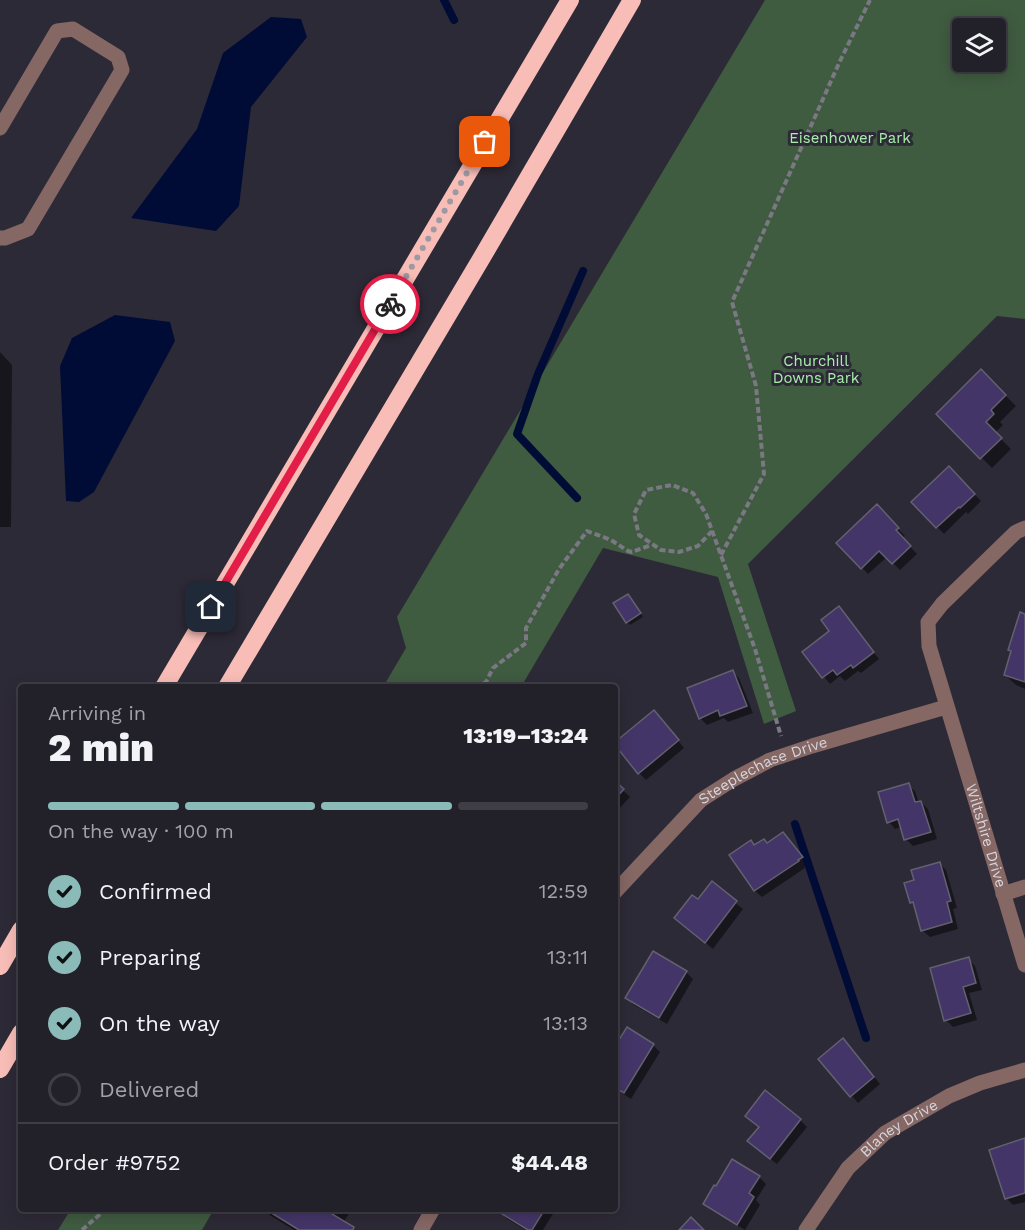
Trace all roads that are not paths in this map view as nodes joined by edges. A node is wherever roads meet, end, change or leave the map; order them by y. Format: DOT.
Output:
graph roads {
  1 [pos="570,0"];
  2 [pos="632,0"];
  3 [pos="0,128"];
  4 [pos="0,238"];
  5 [pos="1025,528"];
  6 [pos="166,684"];
  7 [pos="229,684"];
  8 [pos="946,707"];
  9 [pos="1025,887"];
  10 [pos="618,889"];
  11 [pos="1003,894"];
  12 [pos="18,935"];
  13 [pos="1025,965"];
  14 [pos="0,966"];
  15 [pos="18,1038"];
  16 [pos="0,1069"];
  17 [pos="1025,1070"];
  18 [pos="431,1212"];
  19 [pos="421,1230"];
  20 [pos="806,1230"];
  1 -- 6 [label="highway"];
  2 -- 7 [label="highway"];
  3 -- 4 [label="street"];
  5 -- 8 [label="street, Wiltshire Drive"];
  8 -- 10 [label="street, Steeplechase Drive"];
  8 -- 11 [label="street, Wiltshire Drive"];
  9 -- 11 [label="street"];
  11 -- 13 [label="street, Wiltshire Drive"];
  12 -- 14 [label="highway"];
  15 -- 16 [label="highway"];
  17 -- 20 [label="street, Blaney Drive"];
  18 -- 19 [label="street"];
}
